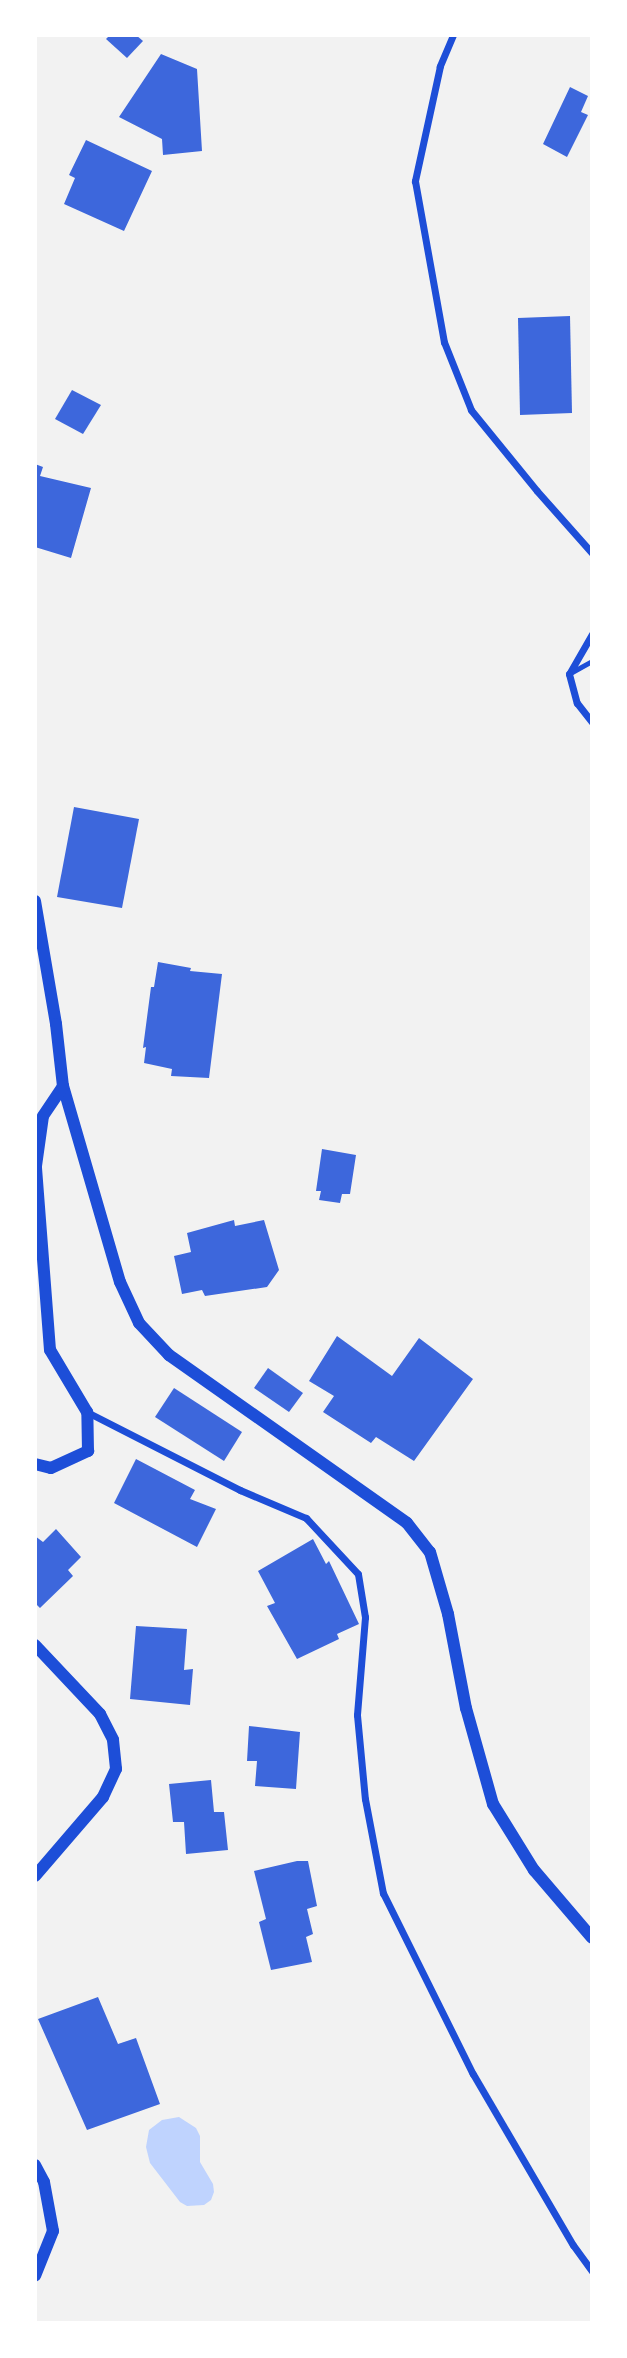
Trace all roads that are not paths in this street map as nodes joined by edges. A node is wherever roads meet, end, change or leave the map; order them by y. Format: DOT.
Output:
graph roads {
  1 [pos="453,35"];
  2 [pos="592,553"];
  3 [pos="592,634"];
  4 [pos="592,661"];
  5 [pos="569,674"];
  6 [pos="592,722"];
  7 [pos="35,901"];
  8 [pos="63,1086"];
  9 [pos="87,1412"];
  10 [pos="35,1464"];
  11 [pos="35,1645"];
  12 [pos="35,1876"];
  13 [pos="592,1938"];
  14 [pos="35,2165"];
  15 [pos="592,2271"];
  16 [pos="35,2276"];
  1 -- 2 [label="street"];
  3 -- 5 [label="street"];
  4 -- 5 [label="lane"];
  5 -- 6 [label="street"];
  7 -- 8 [label="street"];
  8 -- 9 [label="street"];
  8 -- 13 [label="street"];
  9 -- 10 [label="street"];
  9 -- 15 [label="street"];
  11 -- 12 [label="street"];
  14 -- 16 [label="street"];
}
